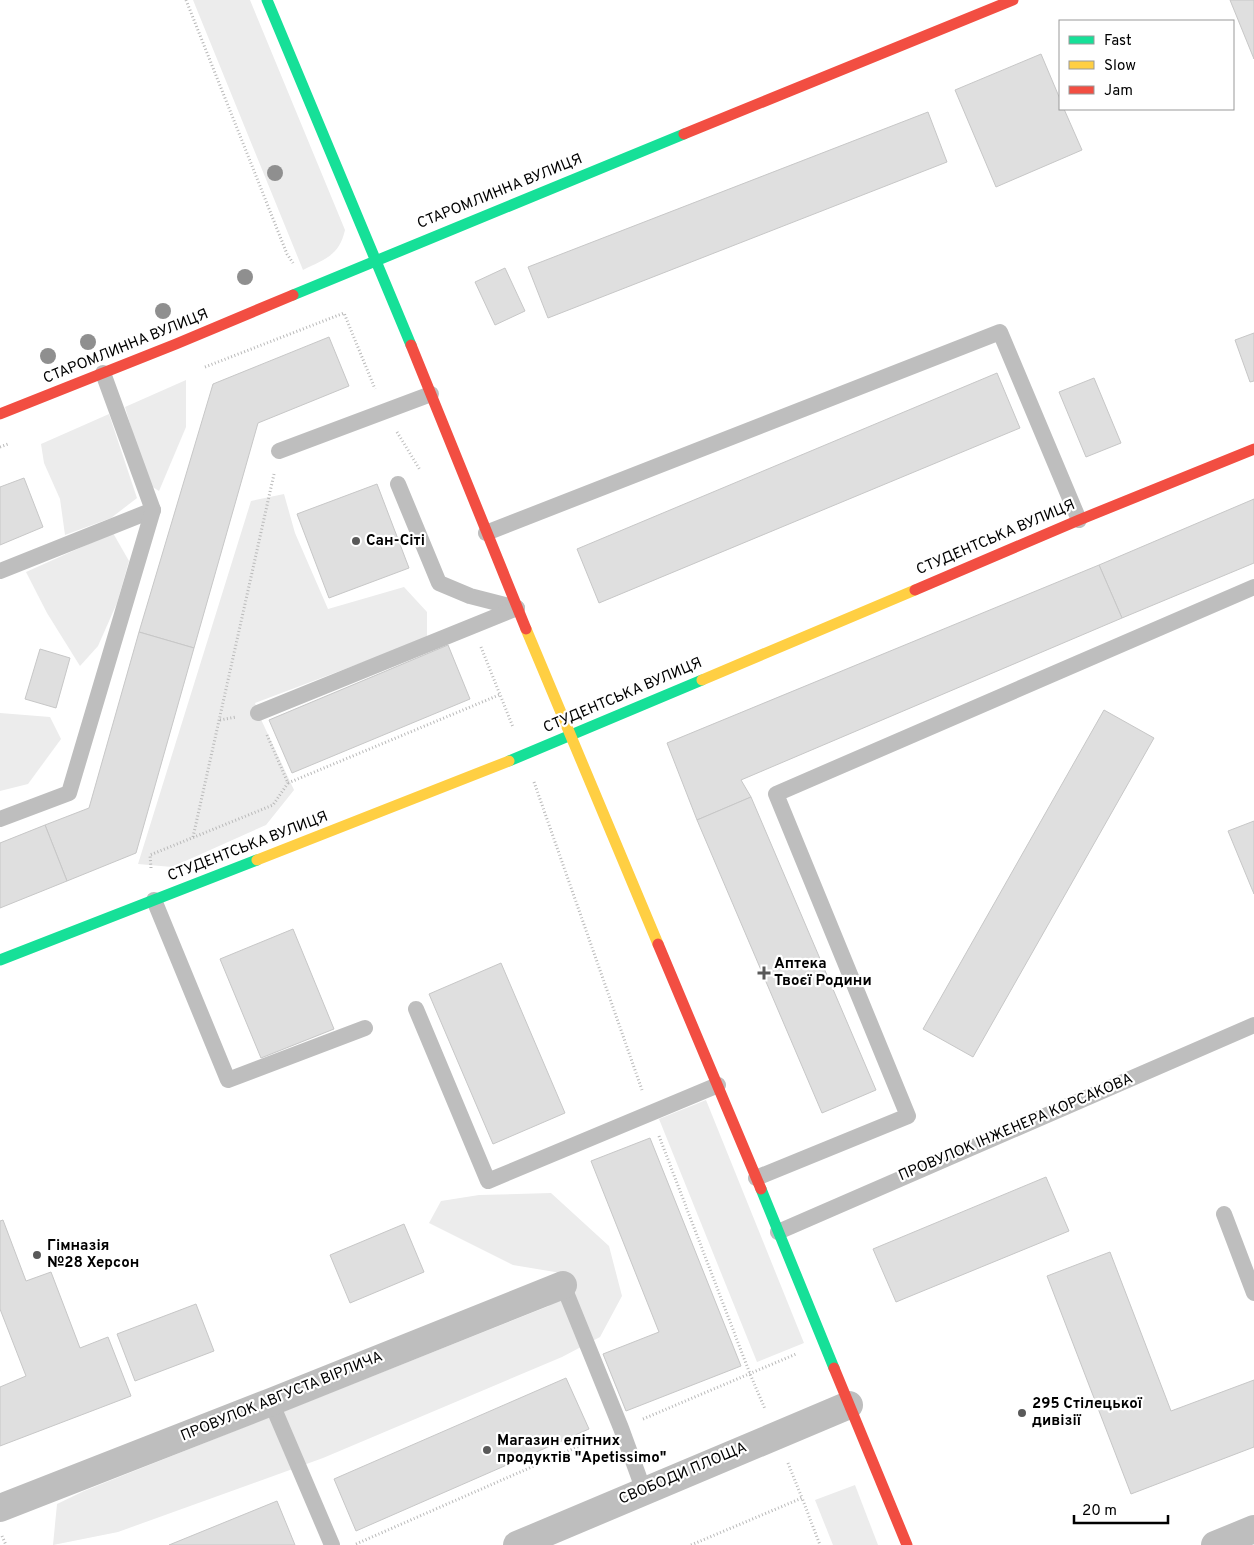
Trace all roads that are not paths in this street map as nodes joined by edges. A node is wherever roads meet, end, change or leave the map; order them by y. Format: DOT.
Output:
graph roads {
  1 [pos="267,0"];
  2 [pos="1013,0"];
  3 [pos="375,260"];
  4 [pos="103,373"];
  5 [pos="431,394"];
  6 [pos="0,414"];
  7 [pos="1254,449"];
  8 [pos="279,451"];
  9 [pos="398,484"];
  10 [pos="153,510"];
  11 [pos="1079,520"];
  12 [pos="486,533"];
  13 [pos="0,571"];
  14 [pos="1254,587"];
  15 [pos="517,608"];
  16 [pos="258,713"];
  17 [pos="571,735"];
  18 [pos="0,819"];
  19 [pos="154,900"];
  20 [pos="0,960"];
  21 [pos="416,1009"];
  22 [pos="1254,1025"];
  23 [pos="365,1028"];
  24 [pos="718,1085"];
  25 [pos="756,1178"];
  26 [pos="1224,1214"];
  27 [pos="778,1232"];
  28 [pos="563,1285"];
  29 [pos="1254,1293"];
  30 [pos="271,1402"];
  31 [pos="849,1405"];
  32 [pos="644,1491"];
  33 [pos="0,1508"];
  34 [pos="1254,1529"];
  35 [pos="332,1545"];
  36 [pos="517,1545"];
  37 [pos="907,1545"];
  38 [pos="1215,1545"];
  1 -- 3 [label="street"];
  2 -- 3 [label="street, СТАРОМЛИННА ВУЛИЦЯ"];
  3 -- 4 [label="street, СТАРОМЛИННА ВУЛИЦЯ"];
  3 -- 5 [label="street"];
  4 -- 6 [label="street, СТАРОМЛИННА ВУЛИЦЯ"];
  4 -- 10 [label="lane"];
  5 -- 8 [label="lane"];
  5 -- 12 [label="street"];
  7 -- 11 [label="street, СТУДЕНТСЬКА ВУЛИЦЯ"];
  9 -- 15 [label="lane"];
  10 -- 13 [label="lane"];
  10 -- 18 [label="lane"];
  11 -- 12 [label="lane"];
  11 -- 17 [label="street, СТУДЕНТСЬКА ВУЛИЦЯ"];
  12 -- 15 [label="street"];
  14 -- 25 [label="lane"];
  15 -- 16 [label="lane"];
  15 -- 17 [label="street"];
  17 -- 19 [label="street, СТУДЕНТСЬКА ВУЛИЦЯ"];
  17 -- 24 [label="street"];
  19 -- 20 [label="street, СТУДЕНТСЬКА ВУЛИЦЯ"];
  19 -- 23 [label="lane"];
  21 -- 24 [label="lane"];
  22 -- 27 [label="lane, ПРОВУЛОК ІНЖЕНЕРА КОРСАКОВА"];
  24 -- 25 [label="street"];
  25 -- 27 [label="street"];
  26 -- 29 [label="lane"];
  27 -- 31 [label="street"];
  28 -- 30 [label="street, ПРОВУЛОК АВГУСТА ВІРЛИЧА"];
  28 -- 32 [label="lane"];
  30 -- 33 [label="street, ПРОВУЛОК АВГУСТА ВІРЛИЧА"];
  30 -- 35 [label="lane"];
  31 -- 32 [label="street, СВОБОДИ ПЛОЩА"];
  31 -- 37 [label="street"];
  32 -- 36 [label="street, СВОБОДИ ПЛОЩА"];
  34 -- 38 [label="street"];
}
